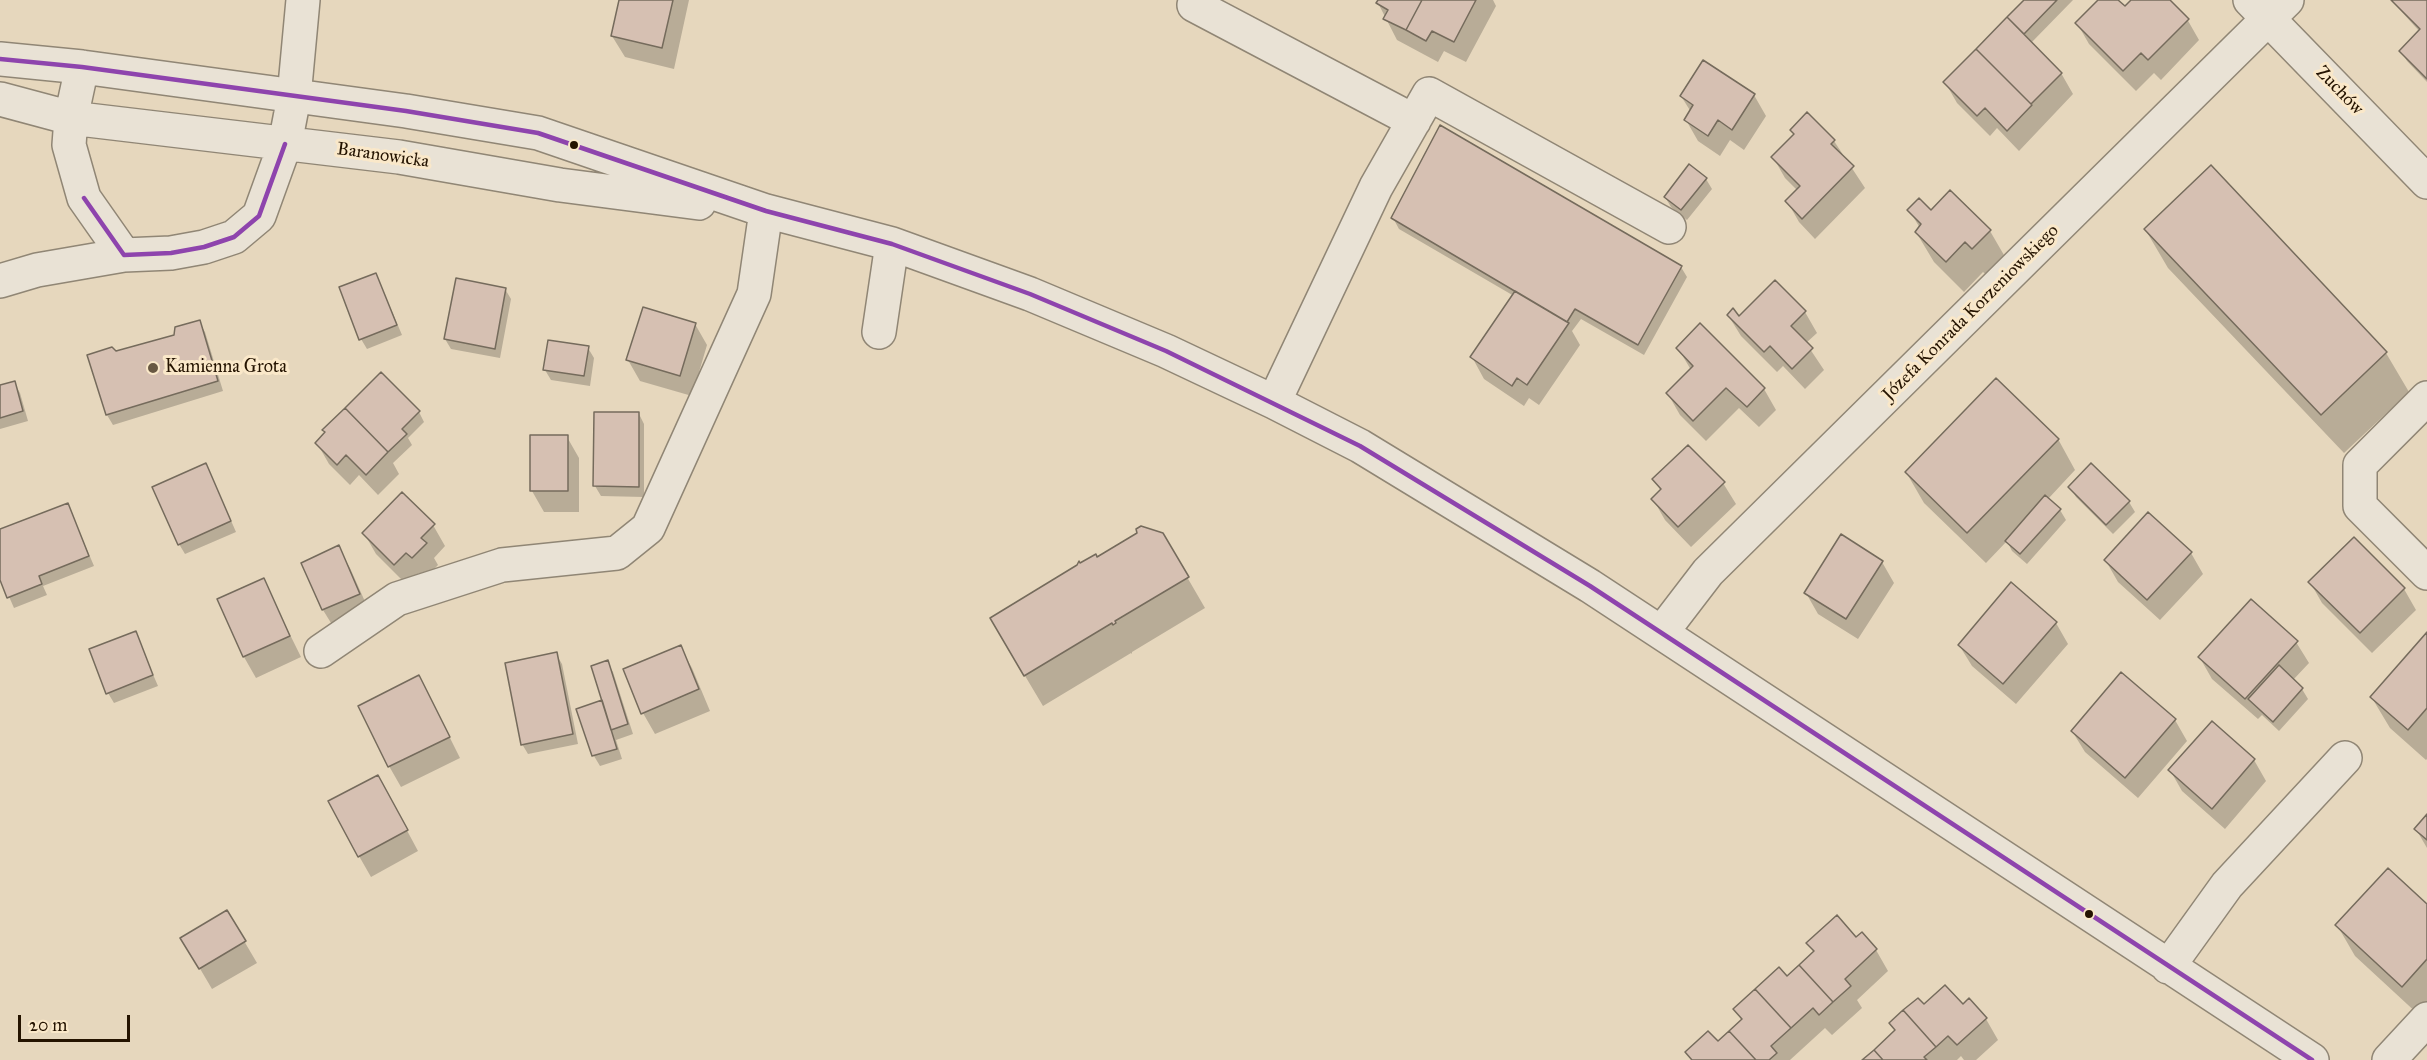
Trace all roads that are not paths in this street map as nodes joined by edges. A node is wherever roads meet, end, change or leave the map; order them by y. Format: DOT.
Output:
graph roads {
  1 [pos="303,0"];
  2 [pos="1194,5"];
  3 [pos="2268,6"];
  4 [pos="0,59"];
  5 [pos="82,67"];
  6 [pos="294,97"];
  7 [pos="0,99"];
  8 [pos="71,118"];
  9 [pos="1414,121"];
  10 [pos="285,144"];
  11 [pos="2427,182"];
  12 [pos="766,211"];
  13 [pos="1669,227"];
  14 [pos="892,244"];
  15 [pos="124,255"];
  16 [pos="0,280"];
  17 [pos="879,332"];
  18 [pos="2427,398"];
  19 [pos="1274,402"];
  20 [pos="2427,573"];
  21 [pos="1662,632"];
  22 [pos="321,651"];
  23 [pos="2345,758"];
  24 [pos="2168,967"];
  25 [pos="2427,1019"];
  26 [pos="2312,1060"];
  27 [pos="2389,1060"];
  1 -- 6 [label="street"];
  2 -- 9 [label="street"];
  3 -- 11 [label="street, Zuchów"];
  3 -- 21 [label="street, Józefa Konrada Korzeniowskiego"];
  4 -- 5 [label="street, Baranowicka"];
  5 -- 6 [label="street, Baranowicka"];
  5 -- 8 [label="street"];
  6 -- 10 [label="street"];
  6 -- 12 [label="street, Baranowicka"];
  7 -- 8 [label="street, Baranowicka"];
  8 -- 10 [label="street, Baranowicka"];
  8 -- 15 [label="street"];
  9 -- 13 [label="street"];
  9 -- 19 [label="street"];
  10 -- 12 [label="street, Baranowicka"];
  10 -- 15 [label="street"];
  12 -- 14 [label="street, Baranowicka"];
  12 -- 22 [label="street"];
  14 -- 17 [label="street"];
  14 -- 19 [label="street, Baranowicka"];
  15 -- 16 [label="street"];
  18 -- 20 [label="street"];
  19 -- 21 [label="street, Baranowicka"];
  21 -- 24 [label="street, Baranowicka"];
  23 -- 24 [label="street"];
  24 -- 26 [label="street, Baranowicka"];
  25 -- 27 [label="street"];
}
